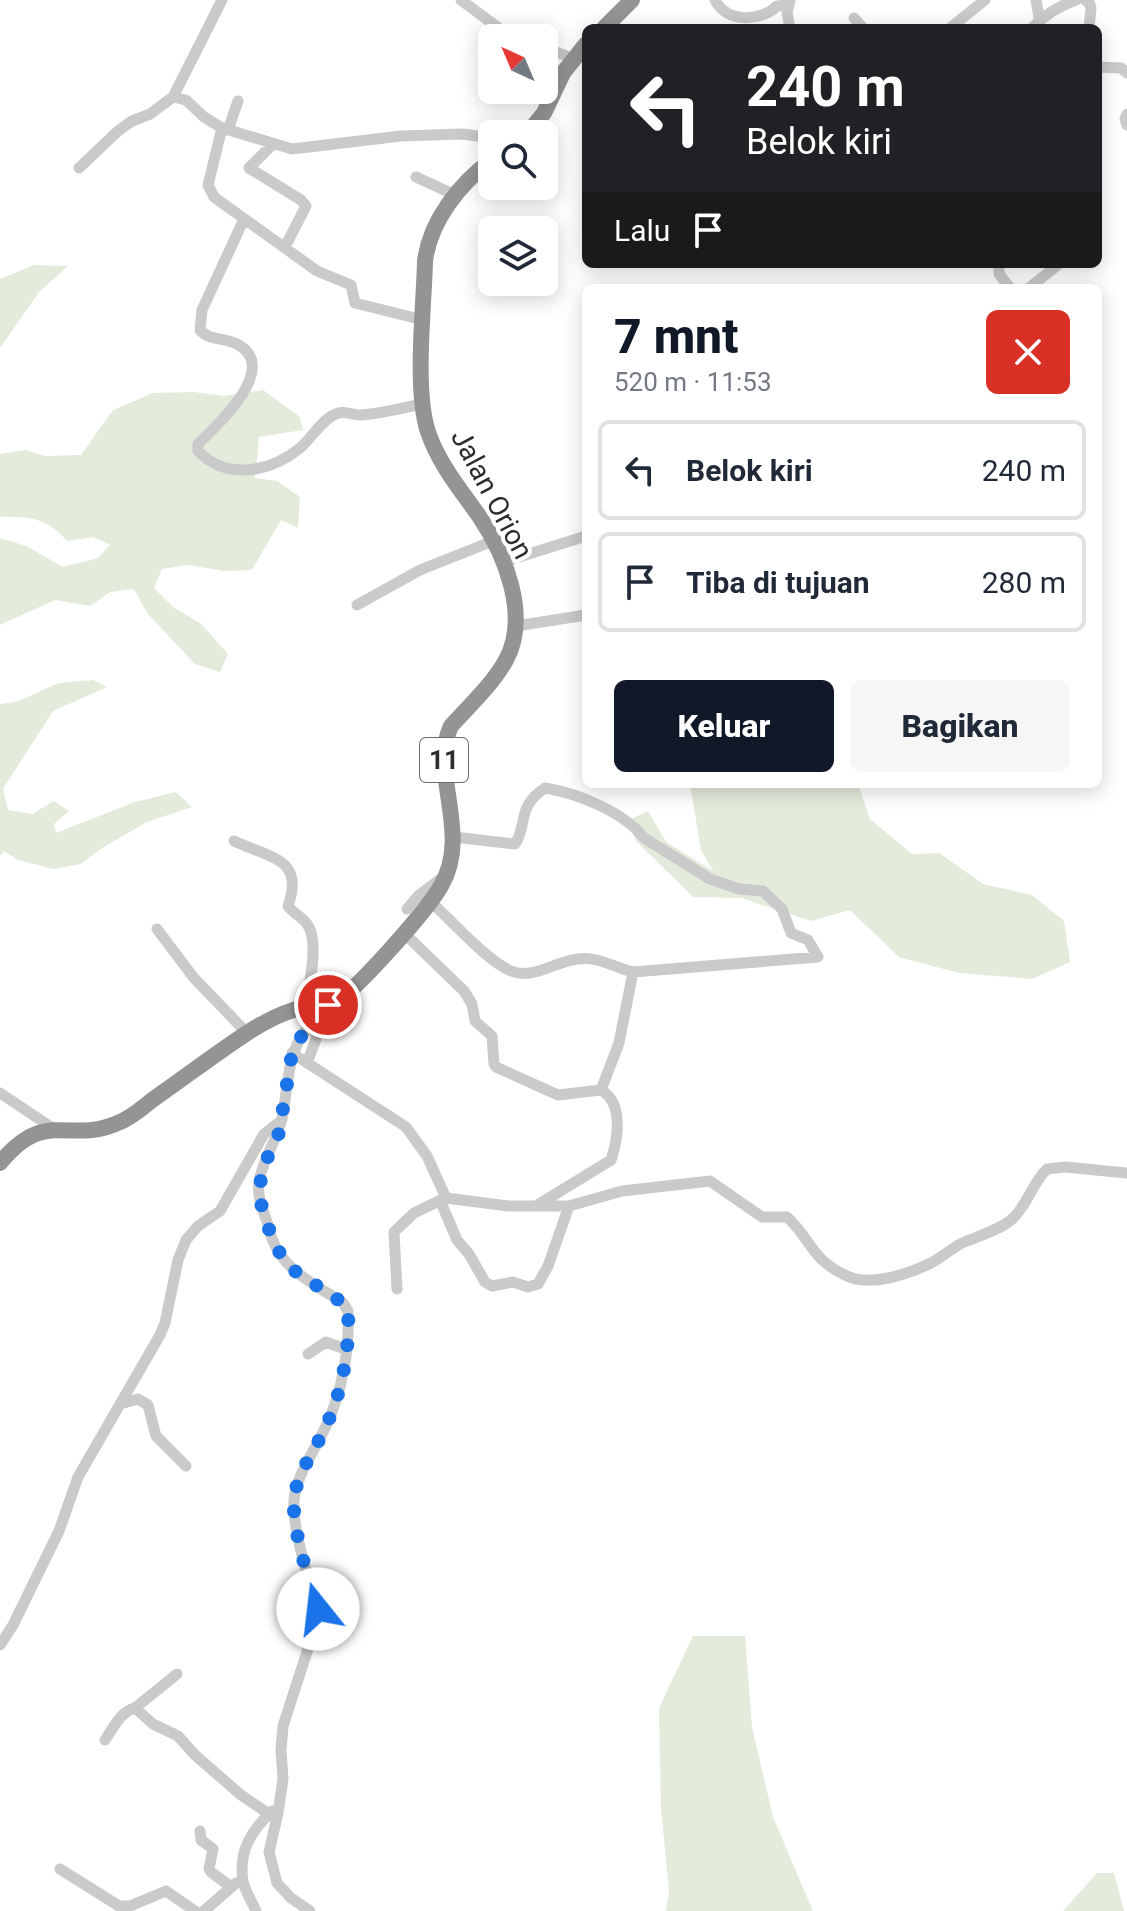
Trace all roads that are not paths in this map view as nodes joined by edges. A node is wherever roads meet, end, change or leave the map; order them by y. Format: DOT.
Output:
graph roads {
  1 [pos="222,0"];
  2 [pos="461,0"];
  3 [pos="715,0"];
  4 [pos="985,0"];
  5 [pos="1036,0"];
  6 [pos="1076,0"];
  7 [pos="1085,0"];
  8 [pos="789,2"];
  9 [pos="623,3"];
  10 [pos="854,18"];
  11 [pos="493,24"];
  12 [pos="607,24"];
  13 [pos="790,24"];
  14 [pos="859,24"];
  15 [pos="955,24"];
  16 [pos="1038,24"];
  17 [pos="1039,24"];
  18 [pos="1089,24"];
  19 [pos="582,49"];
  20 [pos="558,53"];
  21 [pos="574,59"];
  22 [pos="1102,67"];
  23 [pos="1127,73"];
  24 [pos="173,97"];
  25 [pos="238,101"];
  26 [pos="538,120"];
  27 [pos="225,129"];
  28 [pos="478,136"];
  29 [pos="273,144"];
  30 [pos="79,168"];
  31 [pos="478,173"];
  32 [pos="416,177"];
  33 [pos="455,195"];
  34 [pos="244,219"];
  35 [pos="285,247"];
  36 [pos="1054,268"];
  37 [pos="1034,284"];
  38 [pos="423,320"];
  39 [pos="422,404"];
  40 [pos="582,537"];
  41 [pos="493,541"];
  42 [pos="503,562"];
  43 [pos="357,605"];
  44 [pos="582,616"];
  45 [pos="516,626"];
  46 [pos="454,837"];
  47 [pos="234,841"];
  48 [pos="446,876"];
  49 [pos="430,901"];
  50 [pos="407,909"];
  51 [pos="157,929"];
  52 [pos="404,933"];
  53 [pos="633,972"];
  54 [pos="311,1013"];
  55 [pos="247,1033"];
  56 [pos="292,1053"];
  57 [pos="307,1063"];
  58 [pos="601,1090"];
  59 [pos="0,1093"];
  60 [pos="282,1120"];
  61 [pos="54,1129"];
  62 [pos="1,1160"];
  63 [pos="1127,1173"];
  64 [pos="443,1199"];
  65 [pos="569,1206"];
  66 [pos="536,1207"];
  67 [pos="397,1289"];
  68 [pos="345,1349"];
  69 [pos="308,1354"];
  70 [pos="120,1404"];
  71 [pos="186,1466"];
  72 [pos="0,1645"];
  73 [pos="177,1674"];
  74 [pos="135,1708"];
  75 [pos="105,1740"];
  76 [pos="274,1809"];
  77 [pos="200,1831"];
  78 [pos="60,1869"];
  79 [pos="242,1877"];
  80 [pos="231,1887"];
  81 [pos="195,1911"];
  82 [pos="204,1911"];
  83 [pos="256,1911"];
  84 [pos="310,1911"];
  1 -- 24 [label="street"];
  2 -- 11 [label="street"];
  3 -- 8 [label="street"];
  4 -- 15 [label="street"];
  5 -- 16 [label="street"];
  6 -- 17 [label="street"];
  7 -- 18 [label="street"];
  8 -- 13 [label="street"];
  9 -- 12 [label="highway"];
  10 -- 14 [label="street"];
  19 -- 21 [label="highway"];
  20 -- 21 [label="street"];
  21 -- 26 [label="highway"];
  22 -- 23 [label="street"];
  24 -- 27 [label="street"];
  24 -- 30 [label="street"];
  25 -- 27 [label="street"];
  27 -- 29 [label="street"];
  27 -- 34 [label="street"];
  28 -- 29 [label="street"];
  29 -- 35 [label="street"];
  31 -- 33 [label="highway, Jalan Orion / 11"];
  32 -- 33 [label="street"];
  33 -- 38 [label="highway, Jalan Orion / 11"];
  34 -- 35 [label="street"];
  34 -- 39 [label="street"];
  35 -- 38 [label="street"];
  36 -- 37 [label="street"];
  38 -- 39 [label="highway, Jalan Orion / 11"];
  39 -- 41 [label="highway, Jalan Orion / 11"];
  40 -- 42 [label="street"];
  41 -- 42 [label="highway, Jalan Orion / 11"];
  41 -- 43 [label="street"];
  42 -- 45 [label="highway, Jalan Orion / 11"];
  44 -- 45 [label="street"];
  45 -- 46 [label="highway, Jalan Orion / 11"];
  46 -- 48 [label="highway, Jalan Orion / 11"];
  46 -- 53 [label="street"];
  47 -- 54 [label="street"];
  48 -- 49 [label="highway, Jalan Orion / 11"];
  48 -- 50 [label="street"];
  49 -- 52 [label="highway, Jalan Orion / 11"];
  49 -- 53 [label="street"];
  51 -- 55 [label="street"];
  52 -- 54 [label="highway, Jalan Orion / 11"];
  52 -- 58 [label="street"];
  53 -- 58 [label="street"];
  54 -- 55 [label="highway, Jalan Orion / 11"];
  54 -- 56 [label="street"];
  54 -- 57 [label="street"];
  55 -- 61 [label="highway, Jalan Orion / 11"];
  56 -- 57 [label="street"];
  56 -- 60 [label="street"];
  57 -- 64 [label="street"];
  58 -- 66 [label="street"];
  59 -- 61 [label="street"];
  60 -- 68 [label="street"];
  60 -- 70 [label="street"];
  61 -- 62 [label="highway, Jalan Orion / 11"];
  63 -- 65 [label="street"];
  64 -- 65 [label="street"];
  64 -- 66 [label="street"];
  64 -- 67 [label="street"];
  65 -- 66 [label="street"];
  68 -- 69 [label="street"];
  68 -- 76 [label="street"];
  70 -- 71 [label="street"];
  70 -- 72 [label="street"];
  73 -- 74 [label="street"];
  74 -- 75 [label="street"];
  74 -- 76 [label="street"];
  76 -- 79 [label="street"];
  76 -- 84 [label="street"];
  77 -- 80 [label="street"];
  78 -- 81 [label="street"];
  79 -- 80 [label="street"];
  79 -- 83 [label="street"];
  80 -- 82 [label="street"];
}
